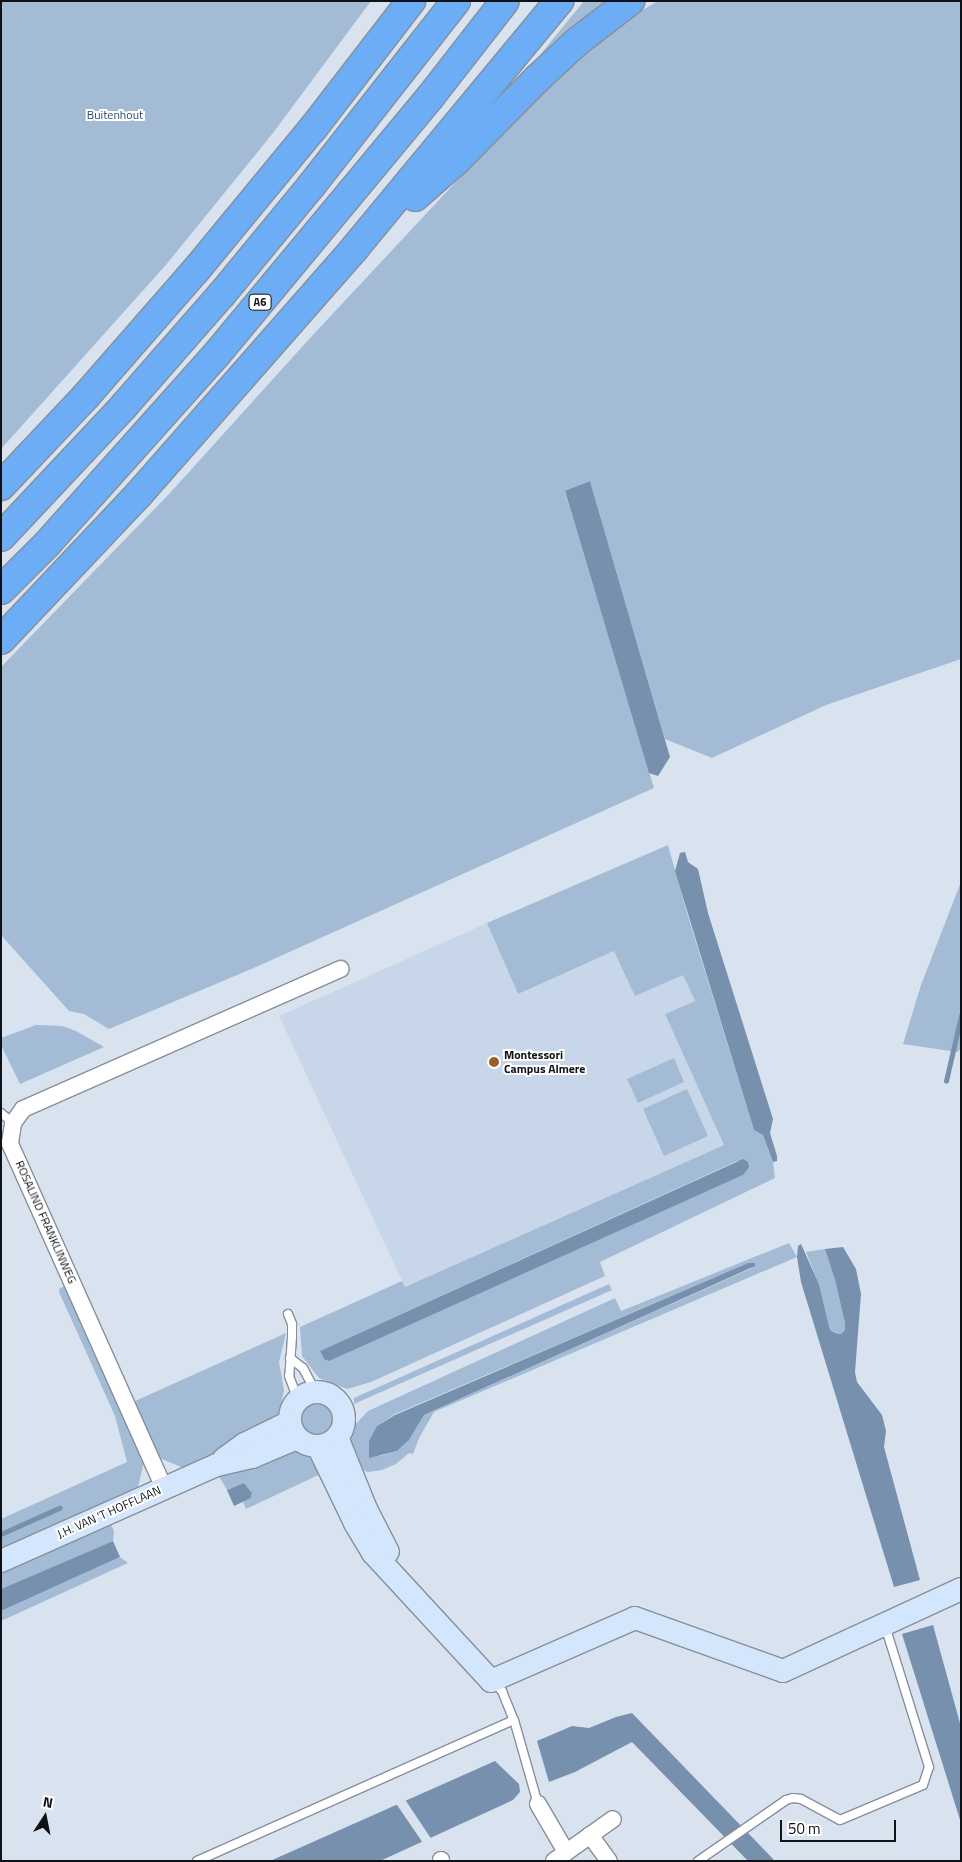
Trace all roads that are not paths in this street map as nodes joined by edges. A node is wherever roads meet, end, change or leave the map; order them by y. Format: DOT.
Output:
graph roads {
  1 [pos="389,1"];
  2 [pos="411,1"];
  3 [pos="456,1"];
  4 [pos="505,1"];
  5 [pos="559,1"];
  6 [pos="630,1"];
  7 [pos="314,127"];
  8 [pos="354,249"];
  9 [pos="1,486"];
  10 [pos="1,537"];
  11 [pos="1,590"];
  12 [pos="1,640"];
  13 [pos="340,969"];
  14 [pos="7,1118"];
  15 [pos="288,1314"];
  16 [pos="290,1358"];
  17 [pos="307,1396"];
  18 [pos="294,1430"];
  19 [pos="328,1442"];
  20 [pos="164,1488"];
  21 [pos="1,1561"];
  22 [pos="961,1589"];
  23 [pos="884,1624"];
  24 [pos="491,1680"];
  25 [pos="514,1720"];
  26 [pos="538,1804"];
  27 [pos="613,1819"];
  28 [pos="590,1836"];
  29 [pos="560,1857"];
  30 [pos="197,1861"];
  31 [pos="609,1861"];
  32 [pos="698,1861"];
  1 -- 7 [label="highway"];
  2 -- 7 [label="highway"];
  3 -- 10 [label="highway"];
  4 -- 11 [label="highway, A6"];
  5 -- 8 [label="highway"];
  6 -- 8 [label="highway"];
  7 -- 9 [label="highway"];
  8 -- 12 [label="highway"];
  13 -- 14 [label="street, ROSALIND FRANKLINWEG"];
  14 -- 20 [label="street, ROSALIND FRANKLINWEG"];
  15 -- 16 [label="lane"];
  16 -- 17 [label="lane"];
  16 -- 17 [label="lane"];
  17 -- 18 [label="street"];
  17 -- 19 [label="street"];
  18 -- 19 [label="street"];
  18 -- 20 [label="street, J.H. VAN 'T HOFFLAAN"];
  19 -- 24 [label="street"];
  20 -- 21 [label="street, J.H. VAN 'T HOFFLAAN"];
  22 -- 23 [label="street"];
  23 -- 24 [label="street"];
  23 -- 32 [label="lane"];
  24 -- 25 [label="lane"];
  25 -- 26 [label="lane"];
  25 -- 30 [label="lane"];
  26 -- 29 [label="street"];
  27 -- 28 [label="street"];
  28 -- 29 [label="street"];
  28 -- 31 [label="street"];
}
